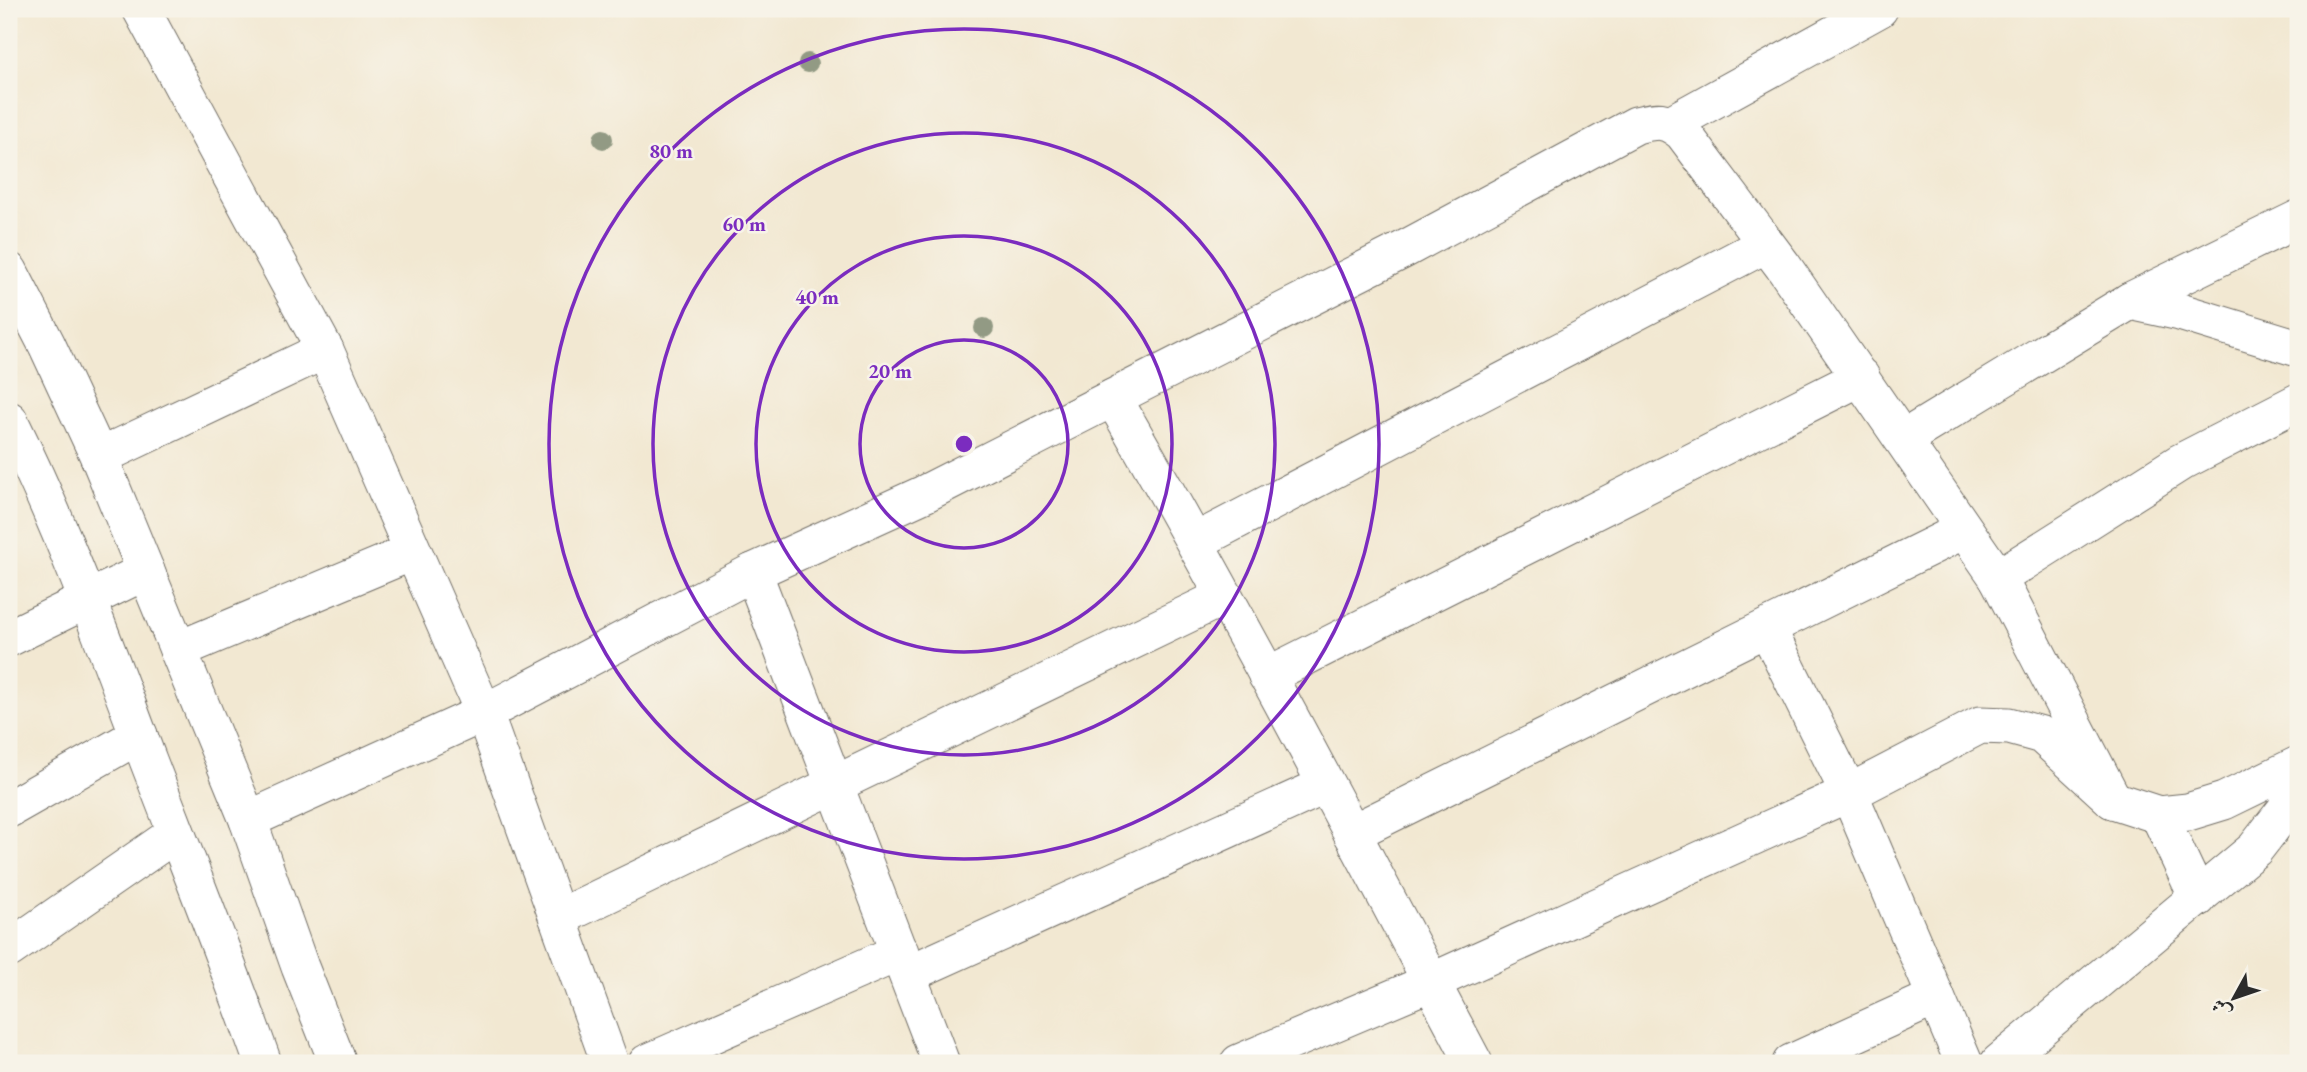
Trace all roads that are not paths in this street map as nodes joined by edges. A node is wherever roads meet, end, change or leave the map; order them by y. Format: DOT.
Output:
graph roads {
  1 [pos="141,9"];
  2 [pos="1879,9"];
  3 [pos="1672,123"];
  4 [pos="2298,219"];
  5 [pos="1766,244"];
  6 [pos="9,271"];
  7 [pos="2130,302"];
  8 [pos="2298,348"];
  9 [pos="325,350"];
  10 [pos="1861,377"];
  11 [pos="1112,398"];
  12 [pos="2298,402"];
  13 [pos="9,420"];
  14 [pos="1903,439"];
  15 [pos="99,457"];
  16 [pos="1965,530"];
  17 [pos="1195,541"];
  18 [pos="412,552"];
  19 [pos="146,571"];
  20 [pos="754,572"];
  21 [pos="1998,578"];
  22 [pos="1223,597"];
  23 [pos="88,601"];
  24 [pos="1767,628"];
  25 [pos="9,638"];
  26 [pos="178,650"];
  27 [pos="1267,676"];
  28 [pos="484,713"];
  29 [pos="139,735"];
  30 [pos="2298,765"];
  31 [pos="834,784"];
  32 [pos="1326,785"];
  33 [pos="1850,793"];
  34 [pos="2298,794"];
  35 [pos="2113,800"];
  36 [pos="9,809"];
  37 [pos="2159,814"];
  38 [pos="248,820"];
  39 [pos="176,833"];
  40 [pos="1352,833"];
  41 [pos="2198,898"];
  42 [pos="558,918"];
  43 [pos="9,949"];
  44 [pos="904,963"];
  45 [pos="1431,982"];
  46 [pos="1936,998"];
  47 [pos="263,1063"];
  48 [pos="338,1063"];
  49 [pos="610,1063"];
  50 [pos="647,1063"];
  51 [pos="941,1063"];
  52 [pos="1239,1063"];
  53 [pos="1474,1063"];
  54 [pos="1791,1063"];
  55 [pos="1964,1063"];
  56 [pos="1999,1063"];
  1 -- 9 [label="street"];
  2 -- 3 [label="street"];
  3 -- 5 [label="street"];
  3 -- 11 [label="street"];
  4 -- 7 [label="street"];
  5 -- 10 [label="street"];
  5 -- 17 [label="street"];
  6 -- 15 [label="street"];
  7 -- 8 [label="street"];
  7 -- 14 [label="street"];
  9 -- 15 [label="street"];
  9 -- 18 [label="street"];
  10 -- 14 [label="street"];
  10 -- 27 [label="street"];
  11 -- 17 [label="street"];
  11 -- 20 [label="street"];
  12 -- 21 [label="street"];
  13 -- 23 [label="street"];
  14 -- 16 [label="street"];
  15 -- 19 [label="street"];
  16 -- 21 [label="street"];
  16 -- 24 [label="street"];
  17 -- 22 [label="street"];
  18 -- 26 [label="street"];
  18 -- 28 [label="street"];
  19 -- 23 [label="street"];
  19 -- 26 [label="street"];
  20 -- 28 [label="street"];
  20 -- 31 [label="street"];
  21 -- 35 [label="street"];
  22 -- 27 [label="street"];
  22 -- 31 [label="street"];
  23 -- 25 [label="street"];
  23 -- 29 [label="street"];
  24 -- 33 [label="street"];
  24 -- 40 [label="street"];
  26 -- 38 [label="street"];
  27 -- 32 [label="street"];
  28 -- 38 [label="street"];
  28 -- 42 [label="street"];
  29 -- 36 [label="street"];
  29 -- 39 [label="street"];
  30 -- 37 [label="street"];
  31 -- 42 [label="street"];
  31 -- 44 [label="street"];
  32 -- 40 [label="street"];
  32 -- 44 [label="street"];
  33 -- 35 [label="street"];
  33 -- 45 [label="street"];
  33 -- 46 [label="street"];
  34 -- 41 [label="street"];
  35 -- 37 [label="street"];
  37 -- 41 [label="street"];
  38 -- 48 [label="street"];
  39 -- 43 [label="street"];
  39 -- 47 [label="street"];
  40 -- 45 [label="street"];
  41 -- 56 [label="street"];
  42 -- 49 [label="street"];
  44 -- 50 [label="street"];
  44 -- 51 [label="street"];
  45 -- 52 [label="street"];
  45 -- 53 [label="street"];
  46 -- 54 [label="street"];
  46 -- 55 [label="street"];
}
